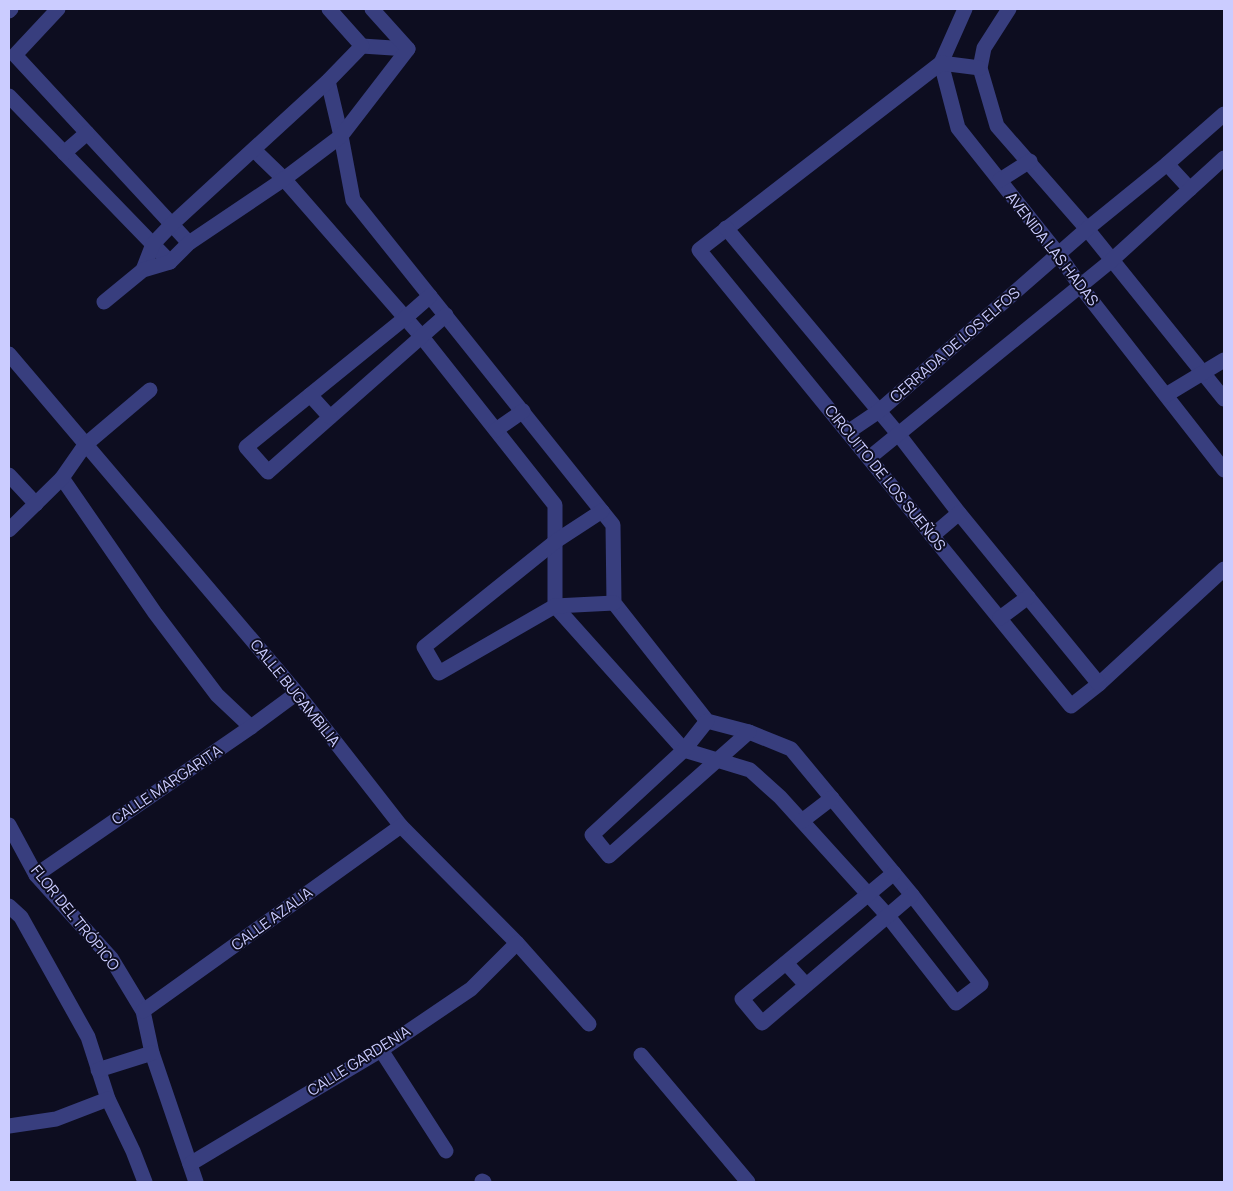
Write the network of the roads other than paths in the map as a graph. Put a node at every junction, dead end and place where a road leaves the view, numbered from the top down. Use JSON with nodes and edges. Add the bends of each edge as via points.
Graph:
{"nodes":[{"id":1,"x":58,"y":9,"type":"edge"},
{"id":2,"x":329,"y":9,"type":"edge"},
{"id":3,"x":372,"y":9,"type":"edge"},
{"id":4,"x":966,"y":9,"type":"edge"},
{"id":5,"x":1010,"y":9,"type":"edge"},
{"id":6,"x":362,"y":46,"type":"junction"},
{"id":7,"x":408,"y":49,"type":"junction"},
{"id":8,"x":12,"y":55,"type":"edge"},
{"id":9,"x":941,"y":63,"type":"junction"},
{"id":10,"x":980,"y":68,"type":"junction"},
{"id":11,"x":328,"y":81,"type":"junction"},
{"id":12,"x":9,"y":96,"type":"edge"},
{"id":13,"x":1224,"y":114,"type":"edge"},
{"id":14,"x":87,"y":133,"type":"junction"},
{"id":15,"x":341,"y":136,"type":"junction"},
{"id":16,"x":254,"y":150,"type":"junction"},
{"id":17,"x":64,"y":153,"type":"junction"},
{"id":18,"x":1224,"y":158,"type":"edge"},
{"id":19,"x":1030,"y":161,"type":"junction"},
{"id":20,"x":1167,"y":164,"type":"junction"},
{"id":21,"x":284,"y":179,"type":"junction"},
{"id":22,"x":1000,"y":180,"type":"junction"},
{"id":23,"x":1190,"y":189,"type":"junction"},
{"id":24,"x":172,"y":224,"type":"junction"},
{"id":25,"x":726,"y":228,"type":"junction"},
{"id":26,"x":1087,"y":229,"type":"junction"},
{"id":27,"x":189,"y":243,"type":"junction"},
{"id":28,"x":152,"y":244,"type":"junction"},
{"id":29,"x":1059,"y":255,"type":"junction"},
{"id":30,"x":1112,"y":260,"type":"junction"},
{"id":31,"x":170,"y":262,"type":"junction"},
{"id":32,"x":143,"y":270,"type":"junction"},
{"id":33,"x":1081,"y":287,"type":"junction"},
{"id":34,"x":430,"y":296,"type":"junction"},
{"id":35,"x":104,"y":302,"type":"dead end"},
{"id":36,"x":446,"y":315,"type":"junction"},
{"id":37,"x":405,"y":318,"type":"junction"},
{"id":38,"x":422,"y":337,"type":"junction"},
{"id":39,"x":9,"y":354,"type":"edge"},
{"id":40,"x":1224,"y":360,"type":"edge"},
{"id":41,"x":1204,"y":374,"type":"junction"},
{"id":42,"x":150,"y":390,"type":"dead end"},
{"id":43,"x":310,"y":395,"type":"junction"},
{"id":44,"x":1166,"y":395,"type":"junction"},
{"id":45,"x":1224,"y":399,"type":"edge"},
{"id":46,"x":879,"y":411,"type":"junction"},
{"id":47,"x":523,"y":412,"type":"junction"},
{"id":48,"x":330,"y":417,"type":"junction"},
{"id":49,"x":496,"y":430,"type":"junction"},
{"id":50,"x":848,"y":432,"type":"junction"},
{"id":51,"x":899,"y":435,"type":"junction"},
{"id":52,"x":86,"y":446,"type":"junction"},
{"id":53,"x":869,"y":458,"type":"junction"},
{"id":54,"x":1224,"y":470,"type":"edge"},
{"id":55,"x":9,"y":475,"type":"edge"},
{"id":56,"x":62,"y":478,"type":"junction"},
{"id":57,"x":36,"y":504,"type":"junction"},
{"id":58,"x":602,"y":511,"type":"junction"},
{"id":59,"x":959,"y":513,"type":"junction"},
{"id":60,"x":9,"y":530,"type":"edge"},
{"id":61,"x":932,"y":536,"type":"junction"},
{"id":62,"x":556,"y":541,"type":"junction"},
{"id":63,"x":1224,"y":569,"type":"edge"},
{"id":64,"x":1028,"y":597,"type":"junction"},
{"id":65,"x":614,"y":603,"type":"junction"},
{"id":66,"x":555,"y":606,"type":"junction"},
{"id":67,"x":1000,"y":618,"type":"junction"},
{"id":68,"x":1099,"y":684,"type":"junction"},
{"id":69,"x":297,"y":693,"type":"junction"},
{"id":70,"x":707,"y":721,"type":"junction"},
{"id":71,"x":251,"y":727,"type":"junction"},
{"id":72,"x":749,"y":732,"type":"junction"},
{"id":73,"x":684,"y":750,"type":"junction"},
{"id":74,"x":718,"y":760,"type":"junction"},
{"id":75,"x":832,"y":798,"type":"junction"},
{"id":76,"x":802,"y":821,"type":"junction"},
{"id":77,"x":401,"y":826,"type":"junction"},
{"id":78,"x":10,"y":831,"type":"edge"},
{"id":79,"x":894,"y":873,"type":"junction"},
{"id":80,"x":36,"y":875,"type":"junction"},
{"id":81,"x":868,"y":895,"type":"junction"},
{"id":82,"x":912,"y":895,"type":"junction"},
{"id":83,"x":9,"y":906,"type":"edge"},
{"id":84,"x":887,"y":915,"type":"junction"},
{"id":85,"x":517,"y":942,"type":"junction"},
{"id":86,"x":786,"y":962,"type":"junction"},
{"id":87,"x":806,"y":985,"type":"junction"},
{"id":88,"x":142,"y":1011,"type":"junction"},
{"id":89,"x":589,"y":1024,"type":"dead end"},
{"id":90,"x":381,"y":1050,"type":"junction"},
{"id":91,"x":152,"y":1053,"type":"junction"},
{"id":92,"x":641,"y":1055,"type":"dead end"},
{"id":93,"x":98,"y":1070,"type":"junction"},
{"id":94,"x":108,"y":1099,"type":"junction"},
{"id":95,"x":9,"y":1126,"type":"edge"},
{"id":96,"x":446,"y":1151,"type":"dead end"},
{"id":97,"x":190,"y":1164,"type":"junction"},
{"id":98,"x":145,"y":1182,"type":"edge"},
{"id":99,"x":196,"y":1182,"type":"edge"},
{"id":100,"x":748,"y":1182,"type":"edge"}],
"edges":[{"from":1,"to":8,"type":"street"},
{"from":2,"to":6,"type":"street"},
{"from":3,"to":7,"type":"street"},
{"from":4,"to":9,"type":"street"},
{"from":5,"to":10,"type":"street","via":[[984,48]]},
{"from":6,"to":7,"type":"street"},
{"from":6,"to":11,"type":"street"},
{"from":7,"to":15,"type":"street"},
{"from":8,"to":14,"type":"street"},
{"from":9,"to":10,"type":"street"},
{"from":9,"to":22,"type":"street","name":"AVENIDA LAS HADAS","via":[[958,128]]},
{"from":9,"to":25,"type":"street","name":"CIRCUITO DE LOS SUEÑOS"},
{"from":10,"to":19,"type":"street","via":[[997,126]]},
{"from":11,"to":15,"type":"street"},
{"from":11,"to":16,"type":"street"},
{"from":12,"to":17,"type":"street"},
{"from":13,"to":20,"type":"street","name":"CERRADA DE LOS ELFOS"},
{"from":14,"to":17,"type":"street"},
{"from":14,"to":24,"type":"street"},
{"from":15,"to":21,"type":"street"},
{"from":15,"to":34,"type":"street","via":[[353,200]]},
{"from":16,"to":21,"type":"street"},
{"from":16,"to":24,"type":"street"},
{"from":17,"to":28,"type":"street"},
{"from":18,"to":23,"type":"street"},
{"from":19,"to":22,"type":"street"},
{"from":19,"to":26,"type":"street"},
{"from":20,"to":23,"type":"street"},
{"from":20,"to":26,"type":"street","name":"CERRADA DE LOS ELFOS"},
{"from":21,"to":27,"type":"street"},
{"from":21,"to":37,"type":"street"},
{"from":22,"to":29,"type":"street","name":"AVENIDA LAS HADAS"},
{"from":23,"to":30,"type":"street"},
{"from":24,"to":27,"type":"street"},
{"from":24,"to":28,"type":"street"},
{"from":25,"to":46,"type":"street"},
{"from":25,"to":50,"type":"street","name":"CIRCUITO DE LOS SUEÑOS","via":[[698,250]]},
{"from":26,"to":29,"type":"street","name":"CERRADA DE LOS ELFOS"},
{"from":26,"to":30,"type":"street"},
{"from":27,"to":31,"type":"street"},
{"from":28,"to":31,"type":"street"},
{"from":28,"to":32,"type":"street"},
{"from":29,"to":33,"type":"street","name":"AVENIDA LAS HADAS"},
{"from":29,"to":46,"type":"street","name":"CERRADA DE LOS ELFOS"},
{"from":30,"to":33,"type":"street"},
{"from":30,"to":41,"type":"street"},
{"from":31,"to":32,"type":"street"},
{"from":32,"to":35,"type":"street"},
{"from":33,"to":44,"type":"street","name":"AVENIDA LAS HADAS"},
{"from":33,"to":51,"type":"street"},
{"from":34,"to":36,"type":"street"},
{"from":34,"to":37,"type":"street"},
{"from":36,"to":38,"type":"street"},
{"from":36,"to":47,"type":"street"},
{"from":37,"to":38,"type":"street"},
{"from":37,"to":43,"type":"street"},
{"from":38,"to":48,"type":"street"},
{"from":38,"to":49,"type":"street"},
{"from":39,"to":52,"type":"street","name":"CALLE BUGAMBILIA"},
{"from":40,"to":41,"type":"street"},
{"from":41,"to":44,"type":"street"},
{"from":41,"to":45,"type":"street"},
{"from":42,"to":52,"type":"street"},
{"from":43,"to":48,"type":"street"},
{"from":43,"to":48,"type":"street","via":[[246,447],[268,472]]},
{"from":44,"to":54,"type":"street","name":"AVENIDA LAS HADAS"},
{"from":46,"to":50,"type":"street","name":"CERRADA DE LOS ELFOS"},
{"from":46,"to":51,"type":"street"},
{"from":47,"to":49,"type":"street"},
{"from":47,"to":58,"type":"street"},
{"from":49,"to":62,"type":"street","via":[[555,505]]},
{"from":50,"to":53,"type":"street","name":"CIRCUITO DE LOS SUEÑOS"},
{"from":51,"to":53,"type":"street"},
{"from":51,"to":59,"type":"street"},
{"from":52,"to":56,"type":"street"},
{"from":52,"to":69,"type":"street","name":"CALLE BUGAMBILIA"},
{"from":53,"to":61,"type":"street","name":"CIRCUITO DE LOS SUEÑOS"},
{"from":55,"to":57,"type":"street"},
{"from":56,"to":57,"type":"street"},
{"from":56,"to":71,"type":"street","via":[[217,695]]},
{"from":57,"to":60,"type":"street"},
{"from":58,"to":62,"type":"street"},
{"from":58,"to":65,"type":"street","via":[[613,525]]},
{"from":59,"to":61,"type":"street"},
{"from":59,"to":64,"type":"street"},
{"from":61,"to":67,"type":"street","name":"CIRCUITO DE LOS SUEÑOS"},
{"from":62,"to":66,"type":"street"},
{"from":62,"to":66,"type":"street","via":[[424,647],[440,673]]},
{"from":63,"to":68,"type":"street","name":"CIRCUITO DE LOS SUEÑOS"},
{"from":64,"to":67,"type":"street"},
{"from":64,"to":68,"type":"street"},
{"from":65,"to":66,"type":"street"},
{"from":65,"to":70,"type":"street"},
{"from":66,"to":73,"type":"street"},
{"from":67,"to":68,"type":"street","name":"CIRCUITO DE LOS SUEÑOS","via":[[1071,706]]},
{"from":69,"to":71,"type":"street","name":"CALLE MARGARITA"},
{"from":69,"to":77,"type":"street","name":"CALLE BUGAMBILIA"},
{"from":70,"to":72,"type":"street"},
{"from":70,"to":73,"type":"street"},
{"from":71,"to":80,"type":"street","name":"CALLE MARGARITA"},
{"from":72,"to":74,"type":"street"},
{"from":72,"to":75,"type":"street","via":[[791,749]]},
{"from":73,"to":74,"type":"street"},
{"from":73,"to":74,"type":"street","via":[[592,834],[609,856]]},
{"from":74,"to":76,"type":"street","via":[[750,770]]},
{"from":75,"to":76,"type":"street"},
{"from":75,"to":79,"type":"street"},
{"from":76,"to":81,"type":"street"},
{"from":77,"to":85,"type":"street","name":"CALLE BUGAMBILIA"},
{"from":77,"to":88,"type":"street","name":"CALLE AZALIA"},
{"from":78,"to":80,"type":"street","name":"FLOR DEL TRÓPICO"},
{"from":79,"to":81,"type":"street"},
{"from":79,"to":82,"type":"street"},
{"from":80,"to":88,"type":"street","name":"FLOR DEL TRÓPICO","via":[[111,958]]},
{"from":81,"to":84,"type":"street"},
{"from":81,"to":86,"type":"street"},
{"from":82,"to":84,"type":"street"},
{"from":82,"to":84,"type":"street","via":[[981,984],[956,1003]]},
{"from":83,"to":93,"type":"street","via":[[21,917],[88,1036]]},
{"from":84,"to":87,"type":"street"},
{"from":85,"to":89,"type":"street","name":"CALLE BUGAMBILIA"},
{"from":85,"to":90,"type":"street","name":"CALLE GARDENIA","via":[[471,989]]},
{"from":86,"to":87,"type":"street"},
{"from":86,"to":87,"type":"street","via":[[742,999],[762,1023]]},
{"from":88,"to":91,"type":"street","name":"FLOR DEL TRÓPICO"},
{"from":90,"to":96,"type":"street"},
{"from":90,"to":97,"type":"street","name":"CALLE GARDENIA"},
{"from":91,"to":93,"type":"street"},
{"from":91,"to":97,"type":"street","name":"FLOR DEL TRÓPICO"},
{"from":92,"to":100,"type":"street"},
{"from":93,"to":94,"type":"street"},
{"from":94,"to":95,"type":"street","via":[[56,1119]]},
{"from":94,"to":98,"type":"street"},
{"from":97,"to":99,"type":"street","name":"FLOR DEL TRÓPICO"}]}
